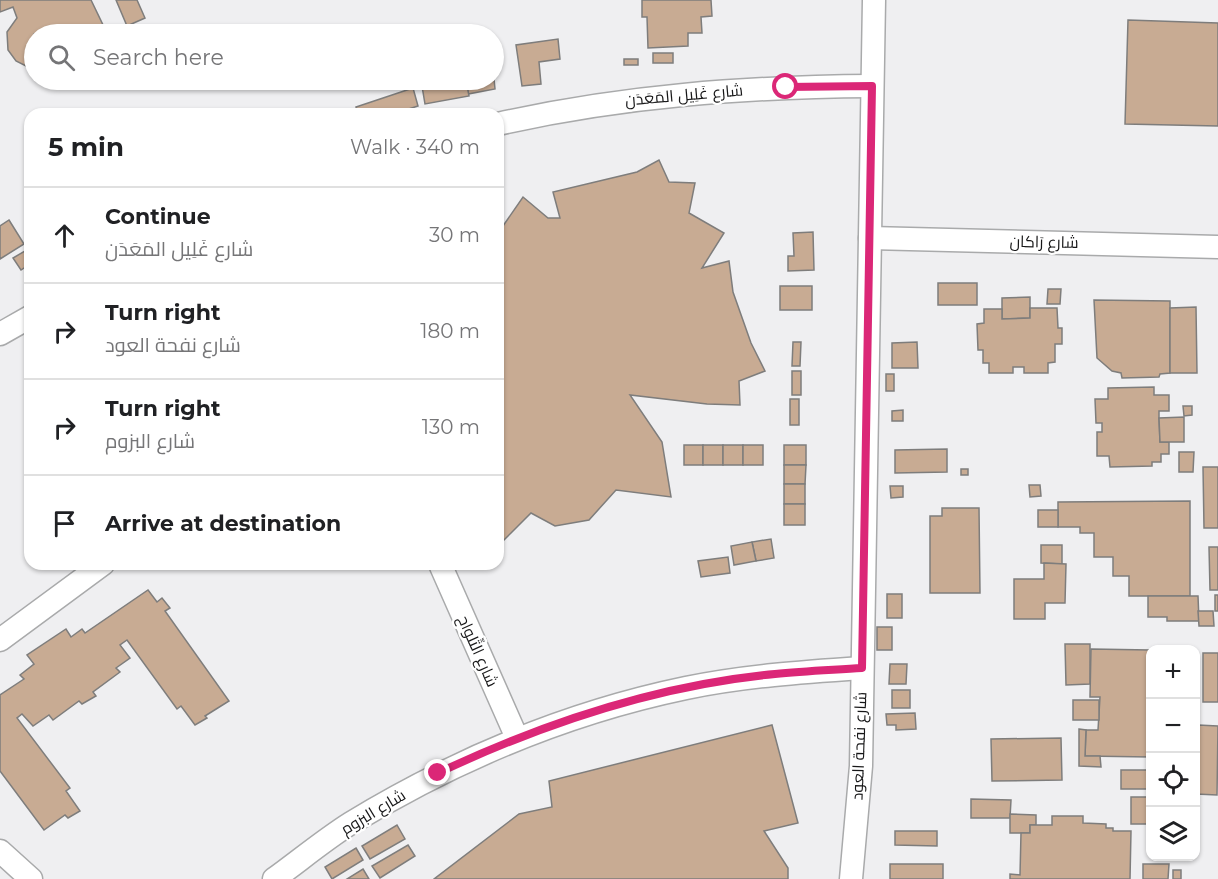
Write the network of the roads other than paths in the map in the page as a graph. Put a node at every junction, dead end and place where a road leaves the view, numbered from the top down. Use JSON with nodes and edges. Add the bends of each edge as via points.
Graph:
{"nodes":[{"id":1,"x":874,"y":0,"type":"edge"},
{"id":2,"x":872,"y":86,"type":"junction"},
{"id":3,"x":504,"y":123,"type":"edge"},
{"id":4,"x":870,"y":238,"type":"junction"},
{"id":5,"x":1218,"y":247,"type":"edge"},
{"id":6,"x":24,"y":320,"type":"edge"},
{"id":7,"x":0,"y":334,"type":"edge"},
{"id":8,"x":95,"y":570,"type":"edge"},
{"id":9,"x":443,"y":570,"type":"edge"},
{"id":10,"x":0,"y":640,"type":"edge"},
{"id":11,"x":862,"y":668,"type":"junction"},
{"id":12,"x":517,"y":738,"type":"junction"},
{"id":13,"x":0,"y":851,"type":"edge"},
{"id":14,"x":31,"y":879,"type":"edge"},
{"id":15,"x":274,"y":879,"type":"edge"},
{"id":16,"x":851,"y":879,"type":"edge"}],
"edges":[{"from":1,"to":2,"type":"street","name":"شارع نفحة العود"},
{"from":2,"to":3,"type":"street","name":"شارع غَلِيل المَعَدَن","via":[[699,92],[613,102]]},
{"from":2,"to":4,"type":"street","name":"شارع نفحة العود"},
{"from":4,"to":5,"type":"street","name":"شارع رَاكان"},
{"from":4,"to":11,"type":"street","name":"شارع نفحة العود"},
{"from":6,"to":7,"type":"street"},
{"from":8,"to":10,"type":"street"},
{"from":9,"to":12,"type":"street","name":"شارع التِّلواح"},
{"from":11,"to":12,"type":"street","name":"شارع البزوم","via":[[774,674],[687,688],[601,709]]},
{"from":11,"to":16,"type":"street","name":"شارع نفحة العود","via":[[861,766]]},
{"from":12,"to":15,"type":"street","name":"شارع البزوم","via":[[438,773],[349,824]]},
{"from":13,"to":14,"type":"street"}]}
